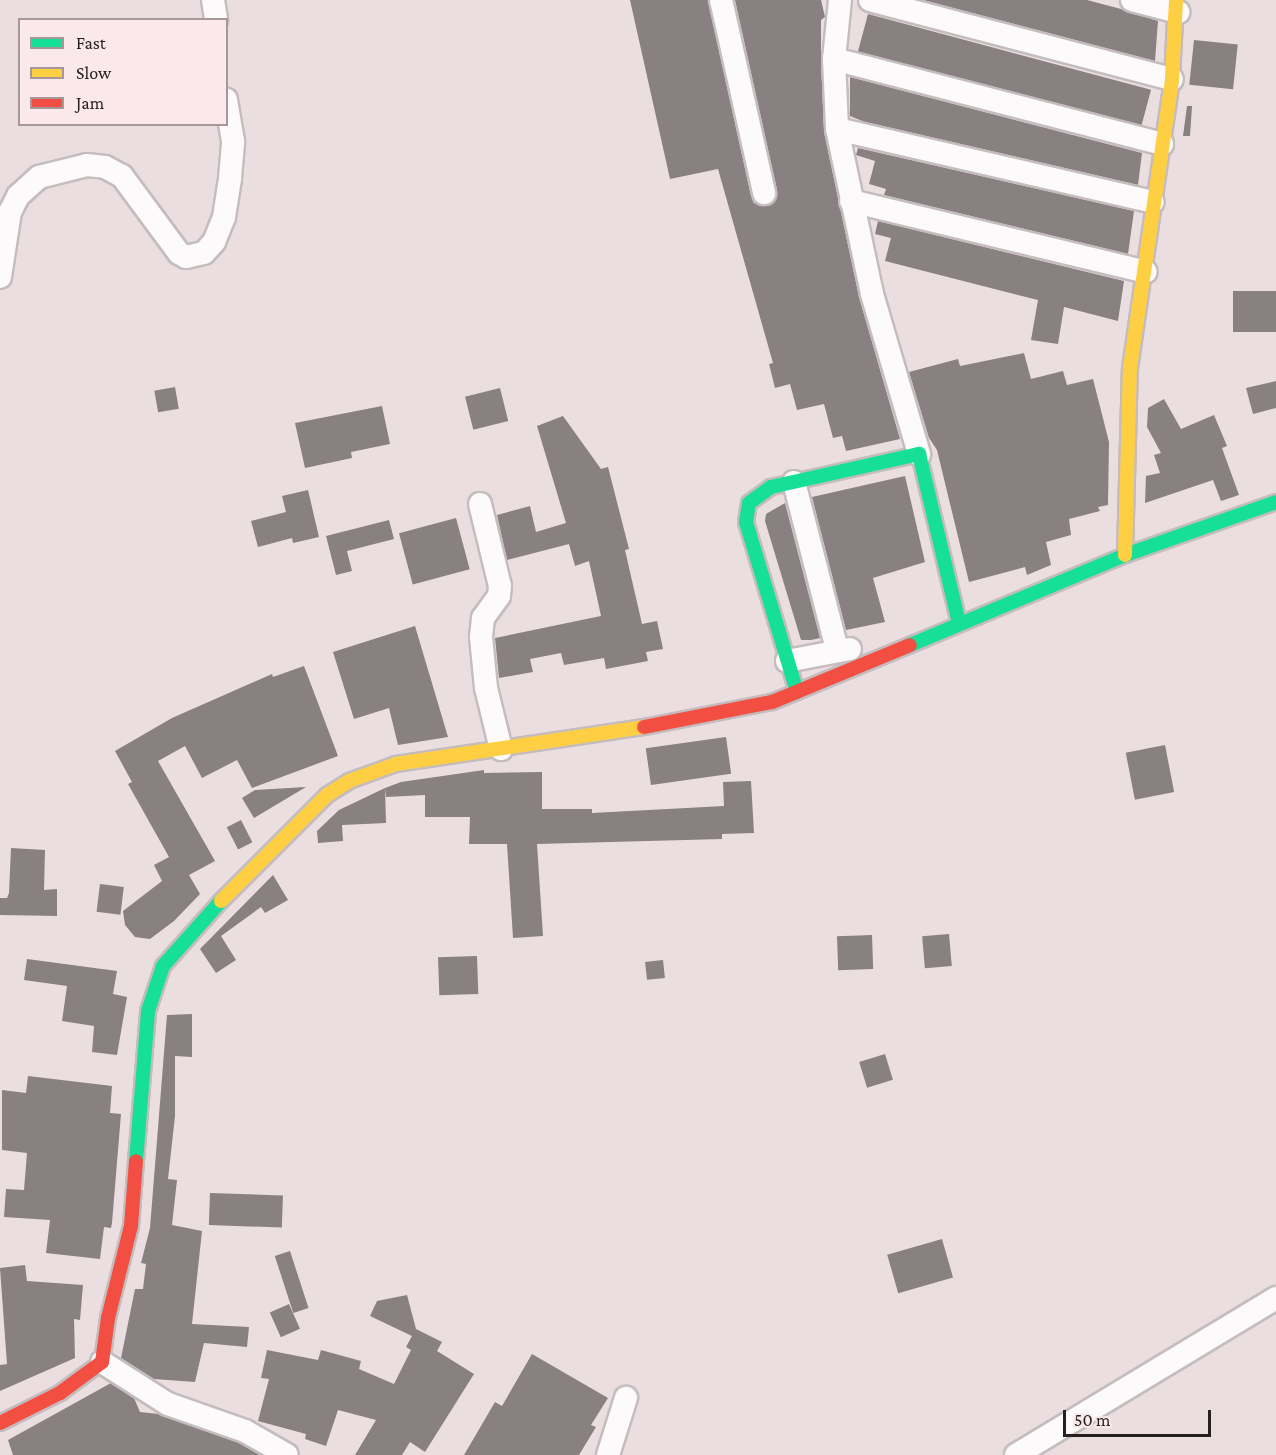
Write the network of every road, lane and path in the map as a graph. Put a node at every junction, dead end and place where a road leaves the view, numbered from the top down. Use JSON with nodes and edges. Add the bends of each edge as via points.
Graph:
{"nodes":[{"id":1,"x":213,"y":0,"type":"edge"},
{"id":2,"x":721,"y":0,"type":"edge"},
{"id":3,"x":840,"y":0,"type":"edge"},
{"id":4,"x":870,"y":0,"type":"edge"},
{"id":5,"x":1132,"y":0,"type":"edge"},
{"id":6,"x":1177,"y":6,"type":"edge"},
{"id":7,"x":216,"y":18,"type":"edge"},
{"id":8,"x":834,"y":59,"type":"junction"},
{"id":9,"x":1172,"y":79,"type":"junction"},
{"id":10,"x":228,"y":112,"type":"edge"},
{"id":11,"x":837,"y":129,"type":"junction"},
{"id":12,"x":1162,"y":144,"type":"junction"},
{"id":13,"x":764,"y":193,"type":"dead end"},
{"id":14,"x":851,"y":201,"type":"junction"},
{"id":15,"x":1153,"y":202,"type":"junction"},
{"id":16,"x":1146,"y":272,"type":"junction"},
{"id":17,"x":0,"y":277,"type":"edge"},
{"id":18,"x":919,"y":454,"type":"junction"},
{"id":19,"x":794,"y":482,"type":"junction"},
{"id":20,"x":1276,"y":502,"type":"edge"},
{"id":21,"x":480,"y":504,"type":"dead end"},
{"id":22,"x":1125,"y":555,"type":"junction"},
{"id":23,"x":959,"y":623,"type":"junction"},
{"id":24,"x":837,"y":649,"type":"junction"},
{"id":25,"x":874,"y":659,"type":"junction"},
{"id":26,"x":787,"y":661,"type":"junction"},
{"id":27,"x":797,"y":692,"type":"junction"},
{"id":28,"x":501,"y":748,"type":"junction"},
{"id":29,"x":1276,"y":1298,"type":"edge"},
{"id":30,"x":102,"y":1362,"type":"junction"},
{"id":31,"x":626,"y":1398,"type":"dead end"},
{"id":32,"x":0,"y":1423,"type":"edge"},
{"id":33,"x":287,"y":1455,"type":"edge"},
{"id":34,"x":608,"y":1455,"type":"edge"},
{"id":35,"x":1016,"y":1455,"type":"edge"}],
"edges":[{"from":1,"to":7,"type":"street"},
{"from":2,"to":13,"type":"street"},
{"from":3,"to":8,"type":"street"},
{"from":4,"to":9,"type":"street"},
{"from":5,"to":6,"type":"street"},
{"from":6,"to":9,"type":"street"},
{"from":8,"to":11,"type":"street"},
{"from":8,"to":12,"type":"street"},
{"from":9,"to":12,"type":"street"},
{"from":10,"to":17,"type":"street","via":[[233,141],[224,217],[214,242],[204,253],[186,257],[178,253],[122,176],[105,167],[87,165],[39,177],[18,196],[10,212]]},
{"from":11,"to":14,"type":"street"},
{"from":11,"to":15,"type":"street"},
{"from":12,"to":15,"type":"street"},
{"from":14,"to":16,"type":"street"},
{"from":14,"to":18,"type":"street","via":[[872,294]]},
{"from":15,"to":16,"type":"street"},
{"from":16,"to":22,"type":"street","via":[[1131,368]]},
{"from":18,"to":19,"type":"street"},
{"from":18,"to":23,"type":"street"},
{"from":19,"to":24,"type":"street"},
{"from":19,"to":26,"type":"street","via":[[759,495],[746,511]]},
{"from":20,"to":22,"type":"street"},
{"from":21,"to":28,"type":"street","via":[[500,586],[499,596],[483,618],[481,637],[486,688]]},
{"from":22,"to":23,"type":"street"},
{"from":23,"to":25,"type":"street"},
{"from":24,"to":25,"type":"street","via":[[854,650]]},
{"from":24,"to":26,"type":"street"},
{"from":25,"to":27,"type":"street"},
{"from":26,"to":27,"type":"street"},
{"from":27,"to":28,"type":"street","via":[[713,716]]},
{"from":28,"to":30,"type":"street","via":[[396,764],[349,781],[299,820],[189,932],[163,966],[148,1011],[131,1226],[108,1318]]},
{"from":29,"to":35,"type":"street"},
{"from":30,"to":32,"type":"street","via":[[60,1393]]},
{"from":30,"to":33,"type":"street","via":[[168,1404],[245,1431]]},
{"from":31,"to":34,"type":"street"}]}
